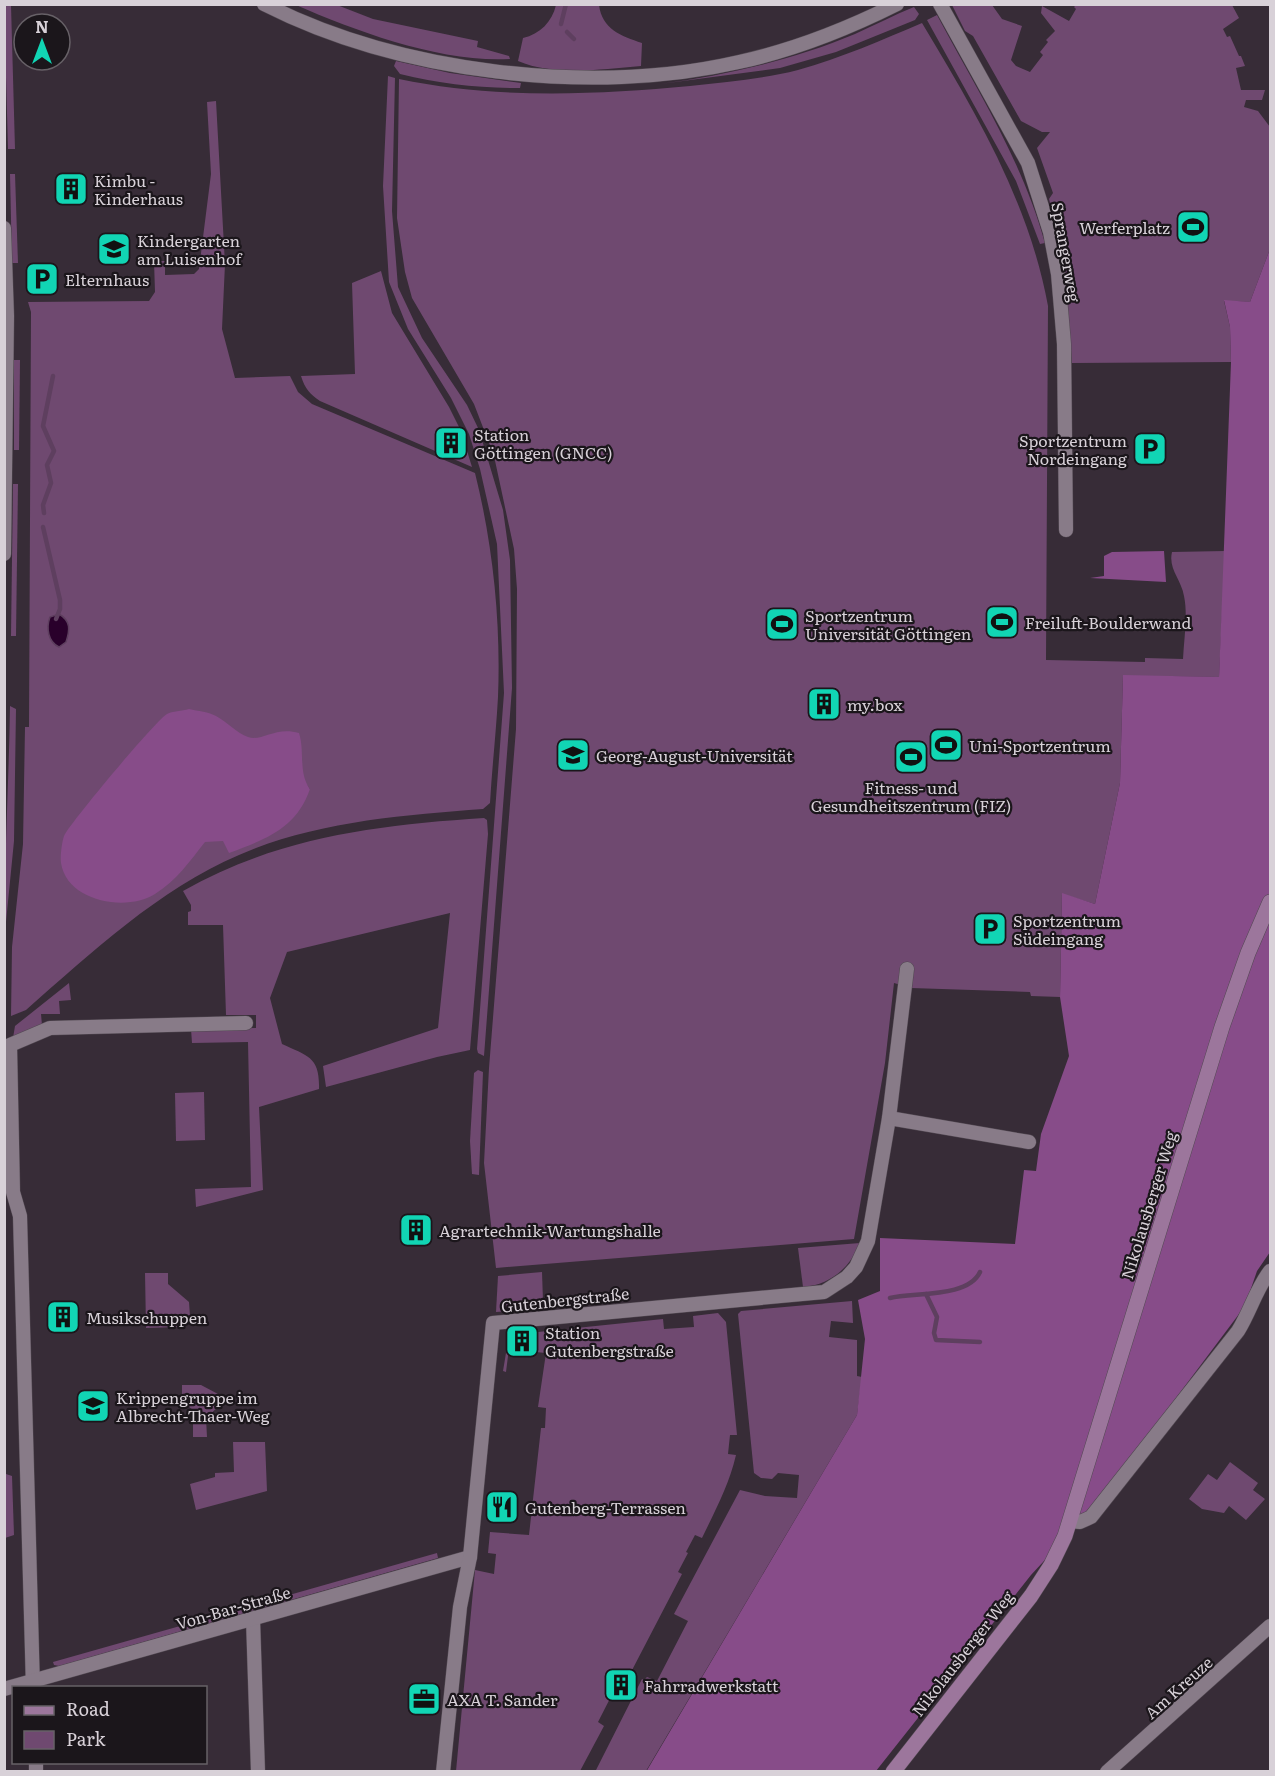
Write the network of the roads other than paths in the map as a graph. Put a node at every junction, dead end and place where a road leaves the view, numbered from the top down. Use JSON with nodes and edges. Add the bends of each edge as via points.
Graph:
{"nodes":[{"id":1,"x":264,"y":4,"type":"edge"},
{"id":2,"x":897,"y":4,"type":"edge"},
{"id":3,"x":940,"y":4,"type":"edge"},
{"id":4,"x":4,"y":228,"type":"edge"},
{"id":5,"x":1066,"y":530,"type":"dead end"},
{"id":6,"x":4,"y":554,"type":"edge"},
{"id":7,"x":1270,"y":902,"type":"edge"},
{"id":8,"x":907,"y":969,"type":"dead end"},
{"id":9,"x":246,"y":1023,"type":"dead end"},
{"id":10,"x":889,"y":1118,"type":"junction"},
{"id":11,"x":1029,"y":1142,"type":"dead end"},
{"id":12,"x":1270,"y":1271,"type":"edge"},
{"id":13,"x":1070,"y":1521,"type":"junction"},
{"id":14,"x":470,"y":1557,"type":"junction"},
{"id":15,"x":254,"y":1619,"type":"junction"},
{"id":16,"x":1270,"y":1626,"type":"edge"},
{"id":17,"x":33,"y":1684,"type":"edge"},
{"id":18,"x":258,"y":1772,"type":"edge"},
{"id":19,"x":443,"y":1772,"type":"edge"},
{"id":20,"x":892,"y":1772,"type":"edge"},
{"id":21,"x":1107,"y":1772,"type":"edge"}],
"edges":[{"from":1,"to":2,"type":"street","via":[[336,35],[394,53],[513,73],[571,76],[635,76],[737,63],[824,37]]},
{"from":3,"to":5,"type":"street","name":"Sprangerweg","via":[[1028,163],[1050,232],[1062,313]]},
{"from":4,"to":6,"type":"street"},
{"from":7,"to":13,"type":"street","name":"Nikolausberger Weg","via":[[1222,1027]]},
{"from":8,"to":10,"type":"street","name":"Gutenbergstraße"},
{"from":9,"to":17,"type":"street","via":[[50,1028],[10,1045],[13,1192],[20,1216]]},
{"from":10,"to":11,"type":"street"},
{"from":10,"to":14,"type":"street","name":"Gutenbergstraße","via":[[864,1255],[847,1277],[824,1292],[493,1323]]},
{"from":12,"to":13,"type":"street","via":[[1238,1331],[1091,1517]]},
{"from":13,"to":20,"type":"street","name":"Nikolausberger Weg","via":[[1031,1596]]},
{"from":14,"to":15,"type":"street","name":"Von-Bar-Straße"},
{"from":14,"to":19,"type":"street","name":"Gutenbergstraße","via":[[459,1607]]},
{"from":15,"to":17,"type":"street","name":"Von-Bar-Straße"},
{"from":15,"to":18,"type":"street"},
{"from":16,"to":21,"type":"street","name":"Am Kreuze"}]}
